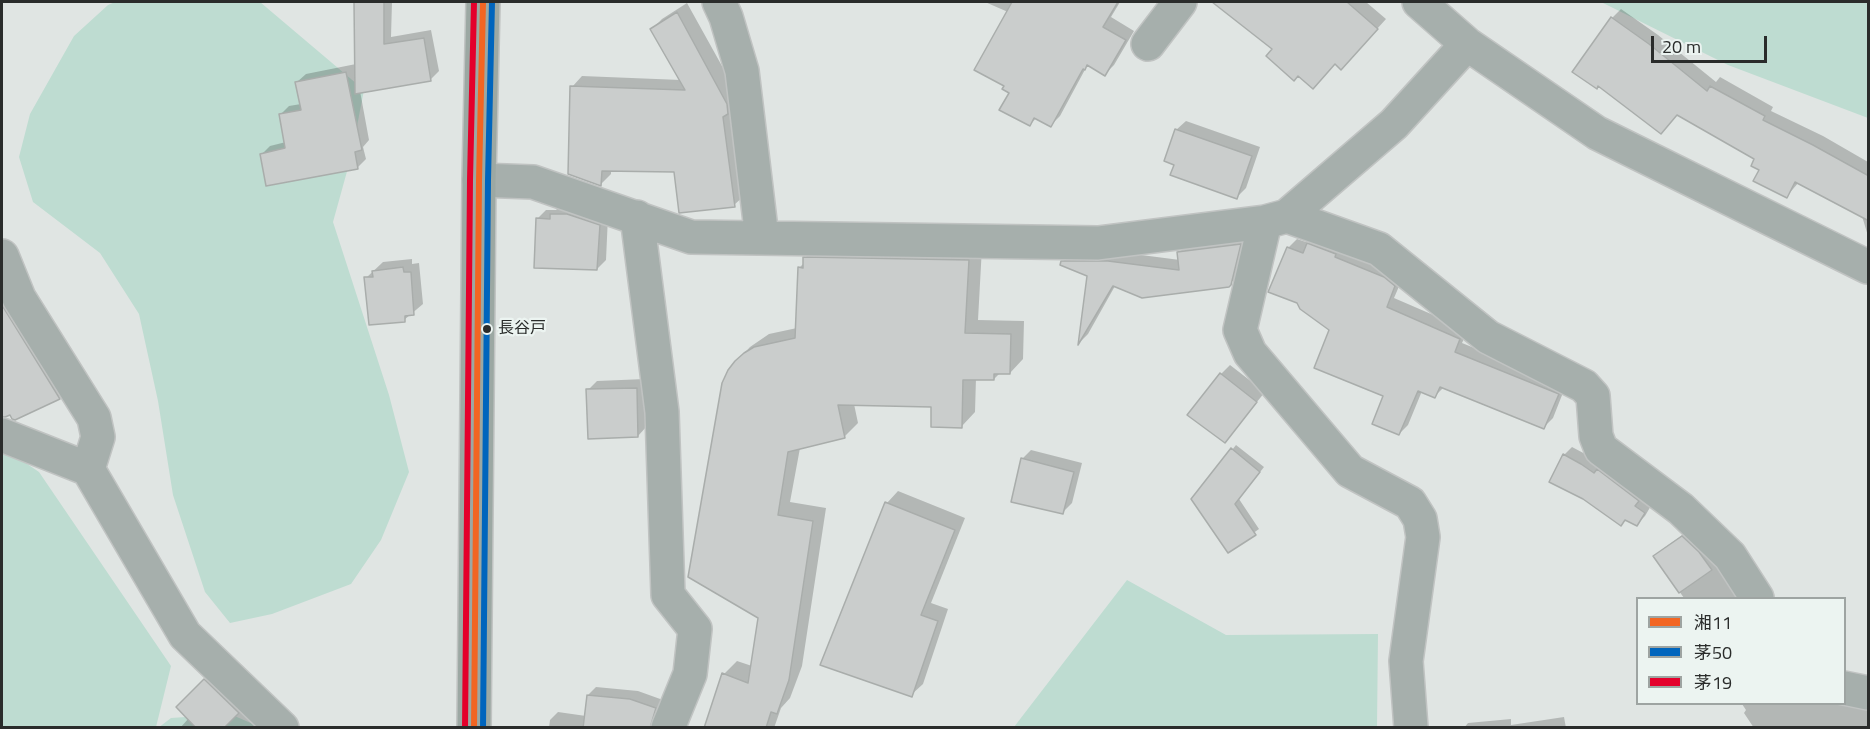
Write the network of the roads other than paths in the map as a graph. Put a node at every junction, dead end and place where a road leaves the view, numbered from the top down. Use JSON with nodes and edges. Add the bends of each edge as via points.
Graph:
{"nodes":[{"id":1,"x":483,"y":2,"type":"edge"},
{"id":2,"x":719,"y":2,"type":"edge"},
{"id":3,"x":1180,"y":2,"type":"edge"},
{"id":4,"x":1419,"y":2,"type":"edge"},
{"id":5,"x":1148,"y":44,"type":"dead end"},
{"id":6,"x":1467,"y":44,"type":"junction"},
{"id":7,"x":479,"y":180,"type":"junction"},
{"id":8,"x":637,"y":217,"type":"junction"},
{"id":9,"x":1276,"y":219,"type":"junction"},
{"id":10,"x":762,"y":238,"type":"junction"},
{"id":11,"x":2,"y":256,"type":"edge"},
{"id":12,"x":1869,"y":267,"type":"edge"},
{"id":13,"x":2,"y":435,"type":"edge"},
{"id":14,"x":88,"y":469,"type":"junction"},
{"id":15,"x":1756,"y":597,"type":"edge"},
{"id":16,"x":1846,"y":688,"type":"edge"},
{"id":17,"x":1869,"y":693,"type":"edge"},
{"id":18,"x":282,"y":728,"type":"edge"},
{"id":19,"x":474,"y":728,"type":"edge"},
{"id":20,"x":668,"y":728,"type":"edge"},
{"id":21,"x":1411,"y":728,"type":"edge"}],
"edges":[{"from":1,"to":7,"type":"main road"},
{"from":2,"to":10,"type":"street","via":[[742,71]]},
{"from":3,"to":5,"type":"street"},
{"from":4,"to":6,"type":"street"},
{"from":6,"to":9,"type":"street","via":[[1394,124]]},
{"from":6,"to":12,"type":"street","via":[[1597,133]]},
{"from":7,"to":8,"type":"street","via":[[533,182]]},
{"from":7,"to":19,"type":"main road"},
{"from":8,"to":10,"type":"street","via":[[691,237]]},
{"from":8,"to":20,"type":"street","via":[[662,412],[668,595],[694,628],[690,674]]},
{"from":9,"to":10,"type":"street","via":[[1098,243]]},
{"from":9,"to":15,"type":"street","via":[[1379,249],[1488,337],[1584,386],[1593,396],[1596,436],[1601,449],[1682,510],[1730,556]]},
{"from":9,"to":21,"type":"street","via":[[1240,330],[1250,353],[1350,471],[1410,503],[1420,519],[1423,537],[1406,661]]},
{"from":11,"to":14,"type":"street","via":[[19,298],[94,418],[98,438]]},
{"from":13,"to":14,"type":"street"},
{"from":14,"to":18,"type":"street","via":[[185,635]]},
{"from":16,"to":17,"type":"street"}]}
